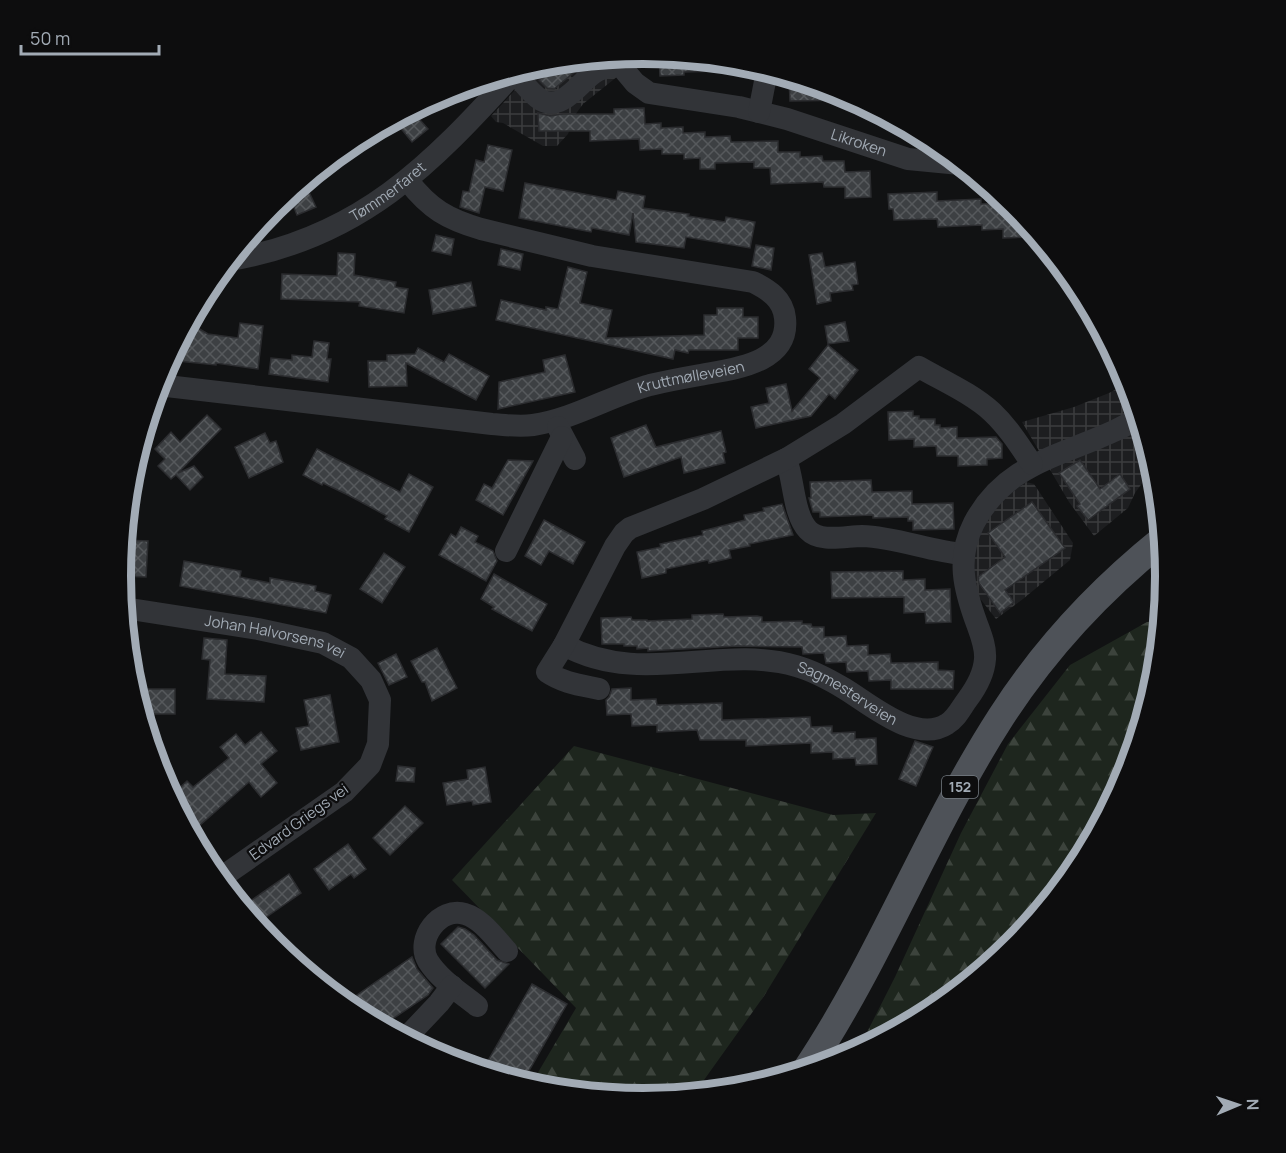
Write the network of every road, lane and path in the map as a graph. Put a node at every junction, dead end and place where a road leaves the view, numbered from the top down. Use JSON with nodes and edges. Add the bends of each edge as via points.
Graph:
{"nodes":[{"id":1,"x":620,"y":65,"type":"edge"},
{"id":2,"x":617,"y":66,"type":"edge"},
{"id":3,"x":521,"y":79,"type":"edge"},
{"id":4,"x":765,"y":79,"type":"edge"},
{"id":5,"x":503,"y":84,"type":"edge"},
{"id":6,"x":759,"y":112,"type":"junction"},
{"id":7,"x":944,"y":162,"type":"edge"},
{"id":8,"x":408,"y":181,"type":"junction"},
{"id":9,"x":243,"y":257,"type":"edge"},
{"id":10,"x":168,"y":386,"type":"edge"},
{"id":11,"x":1131,"y":422,"type":"edge"},
{"id":12,"x":559,"y":429,"type":"junction"},
{"id":13,"x":575,"y":459,"type":"dead end"},
{"id":14,"x":786,"y":459,"type":"junction"},
{"id":15,"x":1032,"y":464,"type":"junction"},
{"id":16,"x":1154,"y":547,"type":"edge"},
{"id":17,"x":506,"y":551,"type":"dead end"},
{"id":18,"x":963,"y":554,"type":"junction"},
{"id":19,"x":132,"y":609,"type":"edge"},
{"id":20,"x":564,"y":645,"type":"junction"},
{"id":21,"x":598,"y":689,"type":"dead end"},
{"id":22,"x":380,"y":724,"type":"joint"},
{"id":23,"x":226,"y":874,"type":"edge"},
{"id":24,"x":507,"y":951,"type":"dead end"},
{"id":25,"x":452,"y":986,"type":"junction"},
{"id":26,"x":477,"y":1006,"type":"dead end"},
{"id":27,"x":411,"y":1033,"type":"edge"},
{"id":28,"x":814,"y":1059,"type":"edge"}],
"edges":[{"from":1,"to":6,"type":"street","name":"Likroken","via":[[649,93]]},
{"from":2,"to":3,"type":"street","name":"Likroken","via":[[594,73],[567,97],[555,102],[539,99]]},
{"from":4,"to":6,"type":"street"},
{"from":5,"to":8,"type":"street","name":"Tømmerfaret"},
{"from":6,"to":7,"type":"street","name":"Likroken","via":[[908,159]]},
{"from":8,"to":9,"type":"street","name":"Tømmerfaret","via":[[320,233]]},
{"from":8,"to":12,"type":"street","name":"Kruttmølleveien","via":[[431,207],[463,224],[601,258],[744,279],[764,287],[779,301],[785,316],[784,334],[778,346],[759,361],[648,386]]},
{"from":10,"to":12,"type":"street","name":"Kruttmølleveien"},
{"from":11,"to":15,"type":"street","name":"Sagmesterveien"},
{"from":12,"to":13,"type":"street"},
{"from":12,"to":17,"type":"street"},
{"from":14,"to":15,"type":"street","via":[[843,424],[919,367],[993,413]]},
{"from":14,"to":18,"type":"street","via":[[801,518],[813,534],[880,538]]},
{"from":14,"to":20,"type":"street","via":[[624,533]]},
{"from":15,"to":18,"type":"street","name":"Sagmesterveien","via":[[984,507]]},
{"from":16,"to":28,"type":"main road","number":"152","via":[[1081,615],[1001,716]]},
{"from":18,"to":20,"type":"street","name":"Sagmesterveien","via":[[964,586],[985,659],[975,689],[959,712],[947,724],[933,730],[900,723],[828,679],[787,663],[617,663],[590,658]]},
{"from":19,"to":22,"type":"street","name":"Johan Halvorsens vei","via":[[323,643],[351,658],[371,680],[380,700]]},
{"from":20,"to":21,"type":"street","via":[[547,672],[558,679]]},
{"from":22,"to":23,"type":"street","name":"Edvard Griegs vei","via":[[370,765],[344,792]]},
{"from":24,"to":25,"type":"street","via":[[468,915],[453,914],[440,920],[425,938],[425,953]]},
{"from":25,"to":26,"type":"street"},
{"from":25,"to":27,"type":"street"}]}
